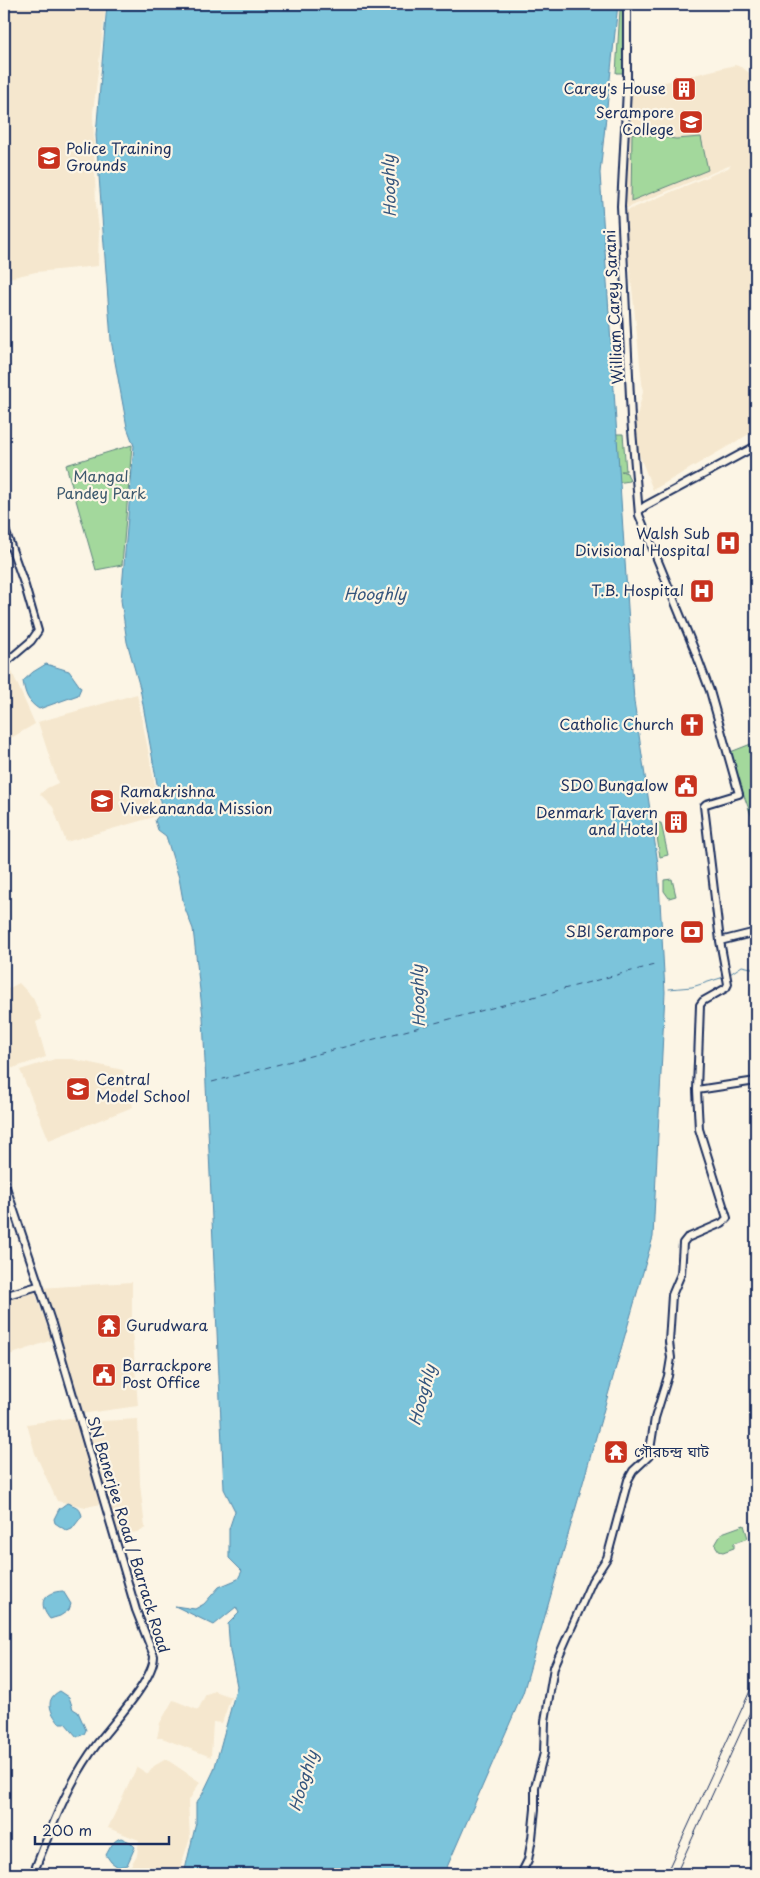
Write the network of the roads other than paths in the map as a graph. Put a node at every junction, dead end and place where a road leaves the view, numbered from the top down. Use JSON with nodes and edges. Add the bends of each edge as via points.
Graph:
{"nodes":[{"id":1,"x":627,"y":4,"type":"edge"},
{"id":2,"x":756,"y":446,"type":"edge"},
{"id":3,"x":639,"y":511,"type":"junction"},
{"id":4,"x":4,"y":527,"type":"edge"},
{"id":5,"x":4,"y":664,"type":"edge"},
{"id":6,"x":756,"y":932,"type":"edge"},
{"id":7,"x":720,"y":941,"type":"junction"},
{"id":8,"x":756,"y":1081,"type":"edge"},
{"id":9,"x":697,"y":1090,"type":"junction"},
{"id":10,"x":4,"y":1180,"type":"edge"},
{"id":11,"x":38,"y":1286,"type":"junction"},
{"id":12,"x":4,"y":1296,"type":"edge"},
{"id":13,"x":33,"y":1874,"type":"edge"},
{"id":14,"x":521,"y":1874,"type":"edge"}],
"edges":[{"from":1,"to":3,"type":"street","name":"William Carey Sarani","via":[[621,206],[631,418]]},
{"from":2,"to":3,"type":"street"},
{"from":3,"to":7,"type":"street","name":"William Carey Sarani","via":[[710,691],[738,795],[704,806]]},
{"from":4,"to":5,"type":"street","via":[[38,631]]},
{"from":6,"to":7,"type":"street"},
{"from":7,"to":9,"type":"street","via":[[728,984],[700,1005]]},
{"from":8,"to":9,"type":"street"},
{"from":9,"to":14,"type":"street","via":[[700,1132],[726,1220],[689,1237],[682,1245],[681,1274],[672,1295],[670,1363],[655,1418],[649,1456],[628,1480],[607,1558],[592,1581],[554,1668],[545,1721],[544,1754],[535,1787],[532,1838],[528,1860]]},
{"from":10,"to":11,"type":"street","name":"SN Banerjee Road / Barrack Road"},
{"from":11,"to":12,"type":"street"},
{"from":11,"to":13,"type":"street","name":"SN Banerjee Road / Barrack Road","via":[[154,1664],[75,1778]]}]}
